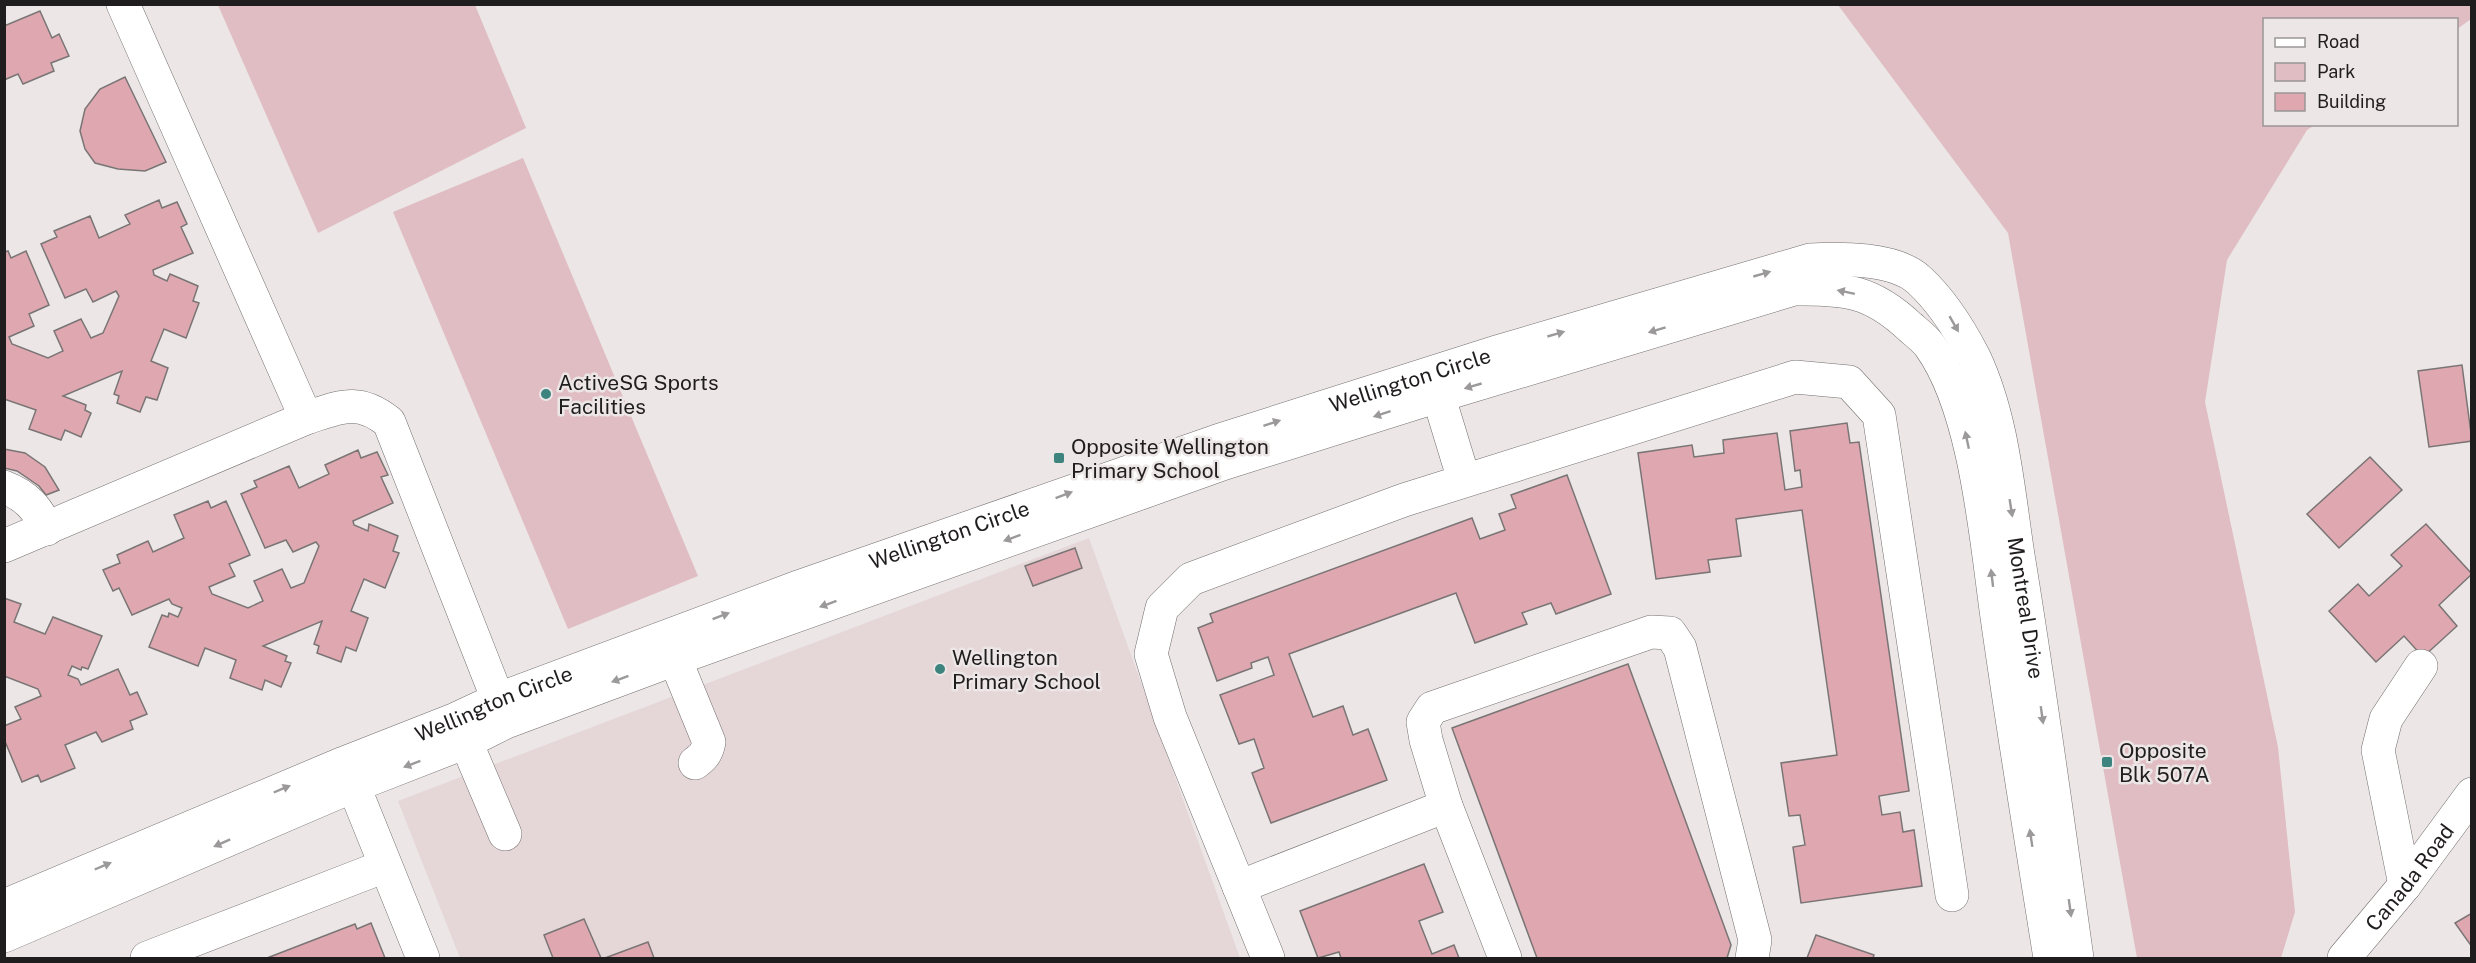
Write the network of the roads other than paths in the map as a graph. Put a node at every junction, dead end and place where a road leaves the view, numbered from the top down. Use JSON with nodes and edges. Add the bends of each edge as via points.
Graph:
{"nodes":[{"id":1,"x":123,"y":4,"type":"edge"},
{"id":2,"x":1918,"y":278,"type":"joint"},
{"id":3,"x":1898,"y":316,"type":"joint"},
{"id":4,"x":1504,"y":363,"type":"junction"},
{"id":5,"x":1434,"y":385,"type":"junction"},
{"id":6,"x":306,"y":418,"type":"junction"},
{"id":7,"x":1464,"y":480,"type":"junction"},
{"id":8,"x":4,"y":487,"type":"edge"},
{"id":9,"x":47,"y":529,"type":"junction"},
{"id":10,"x":4,"y":546,"type":"edge"},
{"id":11,"x":675,"y":659,"type":"junction"},
{"id":12,"x":2421,"y":666,"type":"dead end"},
{"id":13,"x":502,"y":710,"type":"junction"},
{"id":14,"x":466,"y":742,"type":"junction"},
{"id":15,"x":694,"y":763,"type":"dead end"},
{"id":16,"x":349,"y":775,"type":"junction"},
{"id":17,"x":2472,"y":794,"type":"edge"},
{"id":18,"x":1446,"y":806,"type":"junction"},
{"id":19,"x":505,"y":834,"type":"dead end"},
{"id":20,"x":385,"y":866,"type":"junction"},
{"id":21,"x":2405,"y":885,"type":"junction"},
{"id":22,"x":1239,"y":888,"type":"junction"},
{"id":23,"x":1952,"y":895,"type":"dead end"},
{"id":24,"x":4,"y":906,"type":"edge"},
{"id":25,"x":4,"y":936,"type":"edge"},
{"id":26,"x":147,"y":958,"type":"edge"},
{"id":27,"x":423,"y":958,"type":"edge"},
{"id":28,"x":1268,"y":958,"type":"edge"},
{"id":29,"x":1505,"y":958,"type":"edge"},
{"id":30,"x":1752,"y":958,"type":"edge"},
{"id":31,"x":2050,"y":958,"type":"edge"},
{"id":32,"x":2077,"y":958,"type":"edge"},
{"id":33,"x":2344,"y":958,"type":"edge"}],
"edges":[{"from":1,"to":6,"type":"street"},
{"from":4,"to":2,"type":"street","name":"Wellington Circle","one_way":true,"via":[[1810,260],[1863,260]]},
{"from":2,"to":32,"type":"street","name":"Montreal Drive","one_way":true,"via":[[1948,314],[1974,358],[1997,423]]},
{"from":3,"to":4,"type":"street","name":"Wellington Circle","one_way":true,"via":[[1883,304],[1861,295],[1828,288],[1794,290]]},
{"from":31,"to":3,"type":"street","name":"Montreal Drive","one_way":true,"via":[[1987,538],[1965,430],[1949,381],[1930,345]]},
{"from":4,"to":5,"type":"street","name":"Wellington Circle"},
{"from":5,"to":7,"type":"street"},
{"from":5,"to":11,"type":"street","name":"Wellington Circle","one_way":true,"via":[[1226,464]]},
{"from":13,"to":5,"type":"street","name":"Wellington Circle","one_way":true,"via":[[782,593],[1104,480],[1217,441]]},
{"from":6,"to":9,"type":"street"},
{"from":6,"to":13,"type":"street","via":[[356,404],[375,410],[389,422]]},
{"from":7,"to":22,"type":"street","via":[[1191,579],[1162,608],[1151,654],[1170,717]]},
{"from":7,"to":23,"type":"street","via":[[1795,377],[1849,382],[1879,415]]},
{"from":8,"to":9,"type":"street","via":[[24,496]]},
{"from":9,"to":10,"type":"street"},
{"from":11,"to":13,"type":"street","name":"Wellington Circle","one_way":true},
{"from":11,"to":15,"type":"street","via":[[709,742],[703,757]]},
{"from":12,"to":21,"type":"street","via":[[2386,718],[2378,750]]},
{"from":13,"to":14,"type":"street","name":"Wellington Circle"},
{"from":13,"to":16,"type":"street","name":"Wellington Circle","via":[[456,719]]},
{"from":14,"to":16,"type":"street","name":"Wellington Circle","one_way":true},
{"from":14,"to":19,"type":"street"},
{"from":16,"to":20,"type":"street"},
{"from":24,"to":16,"type":"street","name":"Wellington Circle","one_way":true},
{"from":16,"to":25,"type":"street","name":"Wellington Circle","one_way":true},
{"from":17,"to":21,"type":"street","name":"Canada Road"},
{"from":18,"to":22,"type":"street"},
{"from":18,"to":29,"type":"street"},
{"from":18,"to":30,"type":"street","via":[[1423,722],[1432,708],[1651,632],[1670,633],[1680,648],[1755,940]]},
{"from":20,"to":26,"type":"street"},
{"from":20,"to":27,"type":"street"},
{"from":21,"to":33,"type":"street","name":"Canada Road"},
{"from":22,"to":28,"type":"street"}]}
